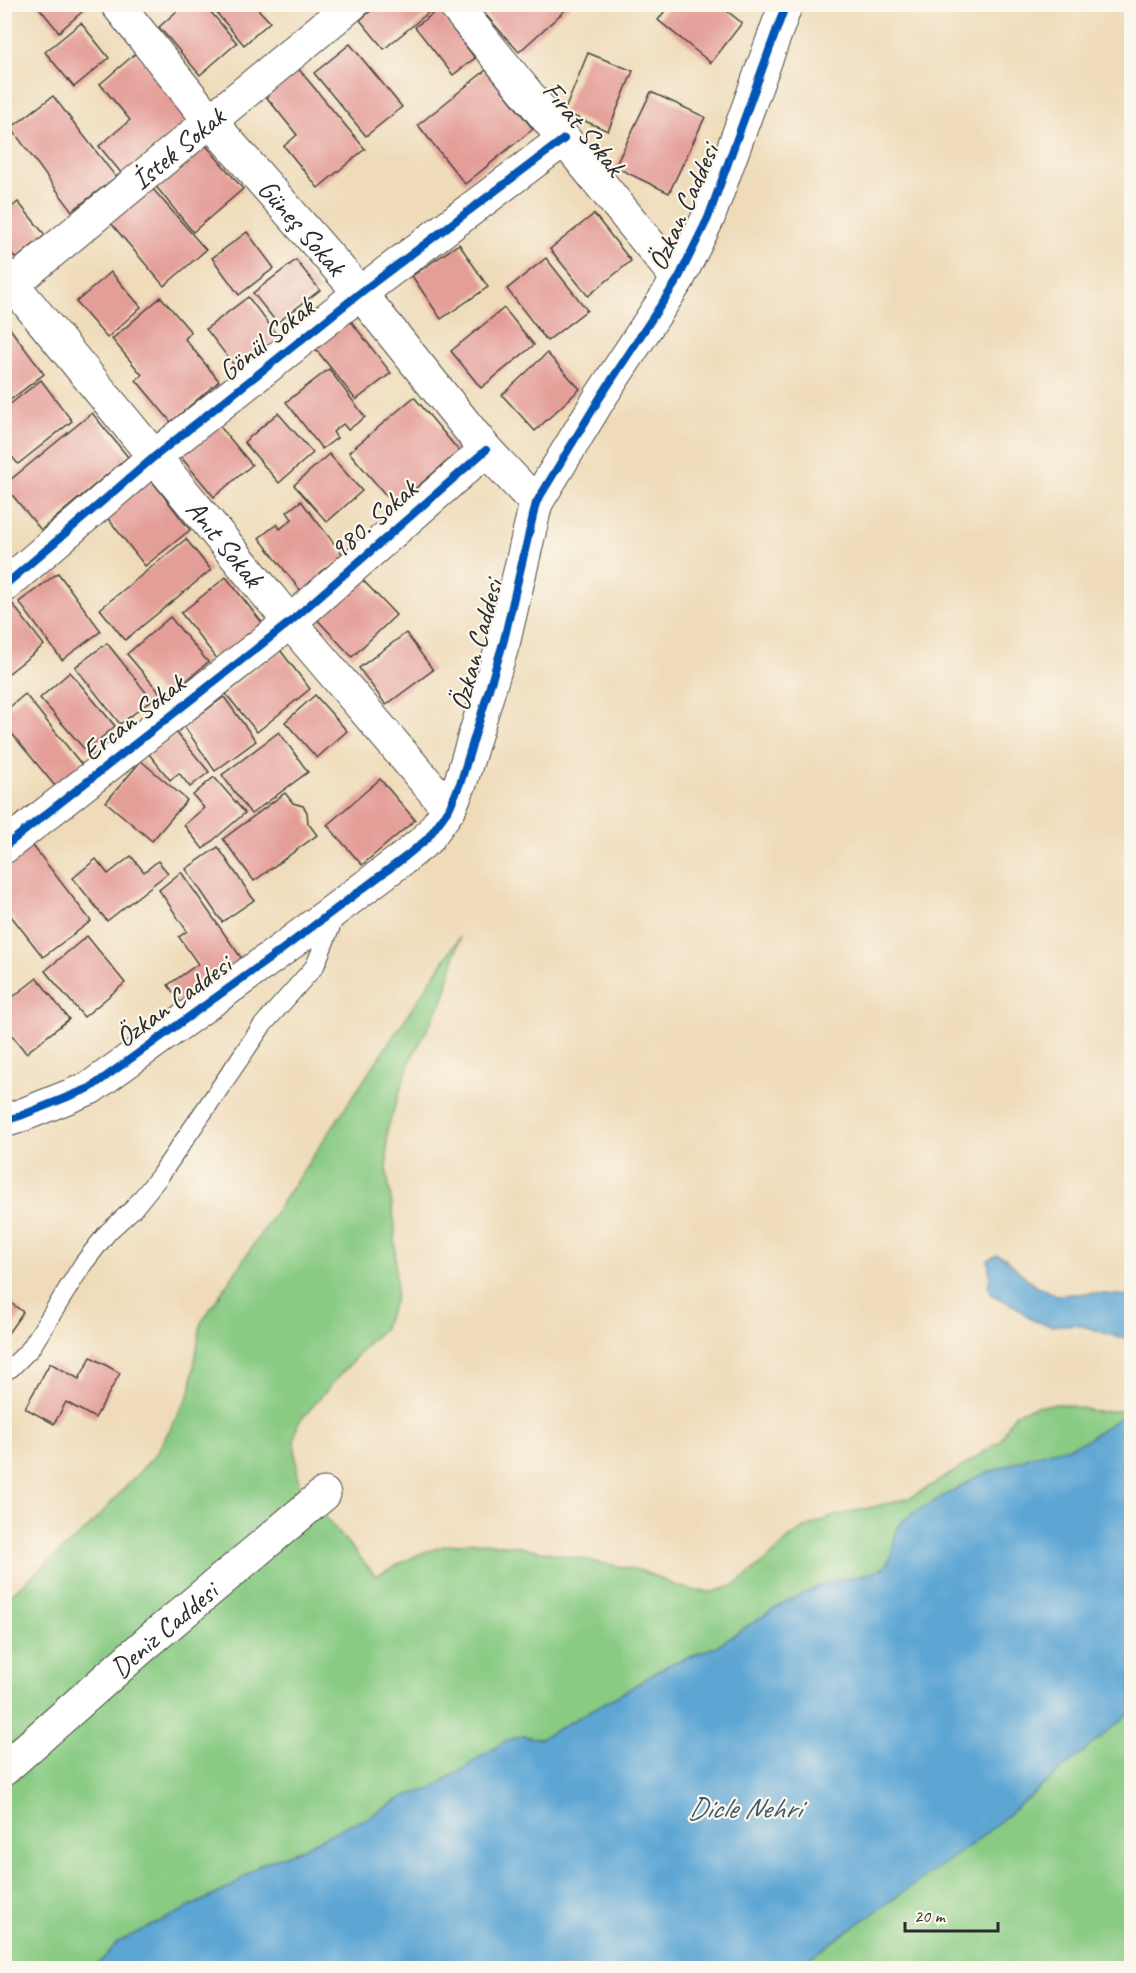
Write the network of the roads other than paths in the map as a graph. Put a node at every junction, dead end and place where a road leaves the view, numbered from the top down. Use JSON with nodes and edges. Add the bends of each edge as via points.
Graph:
{"nodes":[{"id":1,"x":117,"y":4,"type":"edge"},
{"id":2,"x":352,"y":4,"type":"edge"},
{"id":3,"x":454,"y":4,"type":"edge"},
{"id":4,"x":786,"y":4,"type":"edge"},
{"id":5,"x":210,"y":122,"type":"junction"},
{"id":6,"x":564,"y":139,"type":"junction"},
{"id":7,"x":678,"y":279,"type":"junction"},
{"id":8,"x":7,"y":283,"type":"edge"},
{"id":9,"x":360,"y":293,"type":"junction"},
{"id":10,"x":486,"y":450,"type":"junction"},
{"id":11,"x":154,"y":457,"type":"junction"},
{"id":12,"x":536,"y":503,"type":"junction"},
{"id":13,"x":4,"y":586,"type":"edge"},
{"id":14,"x":290,"y":622,"type":"junction"},
{"id":15,"x":449,"y":808,"type":"junction"},
{"id":16,"x":4,"y":847,"type":"edge"},
{"id":17,"x":339,"y":907,"type":"junction"},
{"id":18,"x":4,"y":1121,"type":"edge"},
{"id":19,"x":4,"y":1371,"type":"edge"},
{"id":20,"x":324,"y":1494,"type":"dead end"},
{"id":21,"x":4,"y":1769,"type":"edge"}],
"edges":[{"from":1,"to":5,"type":"street","name":"Güneş Sokak"},
{"from":2,"to":5,"type":"street","name":"İstek Sokak"},
{"from":3,"to":6,"type":"street","name":"Fırat Sokak"},
{"from":4,"to":7,"type":"street","name":"Özkan Caddesi","via":[[708,218]]},
{"from":5,"to":8,"type":"street","name":"İstek Sokak"},
{"from":5,"to":9,"type":"street","name":"Güneş Sokak"},
{"from":6,"to":7,"type":"street","name":"Fırat Sokak"},
{"from":6,"to":9,"type":"street","name":"Gönül Sokak"},
{"from":7,"to":12,"type":"street","name":"Özkan Caddesi"},
{"from":8,"to":11,"type":"street","name":"Anıt Sokak"},
{"from":9,"to":10,"type":"street","name":"Güneş Sokak"},
{"from":9,"to":11,"type":"street","name":"Gönül Sokak"},
{"from":10,"to":12,"type":"street","name":"Güneş Sokak"},
{"from":10,"to":14,"type":"street","name":"980. Sokak"},
{"from":11,"to":13,"type":"street","name":"Gönül Sokak"},
{"from":11,"to":14,"type":"street","name":"Anıt Sokak"},
{"from":12,"to":15,"type":"street","name":"Özkan Caddesi","via":[[504,640],[461,781]]},
{"from":14,"to":15,"type":"street","name":"Anıt Sokak"},
{"from":14,"to":16,"type":"street","name":"Ercan Sokak"},
{"from":15,"to":17,"type":"street","name":"Özkan Caddesi","via":[[427,839]]},
{"from":17,"to":18,"type":"street","name":"Özkan Caddesi","via":[[90,1088]]},
{"from":17,"to":19,"type":"lane","via":[[315,966],[262,1026],[159,1177],[83,1264],[30,1349]]},
{"from":20,"to":21,"type":"street","name":"Deniz Caddesi"}]}
